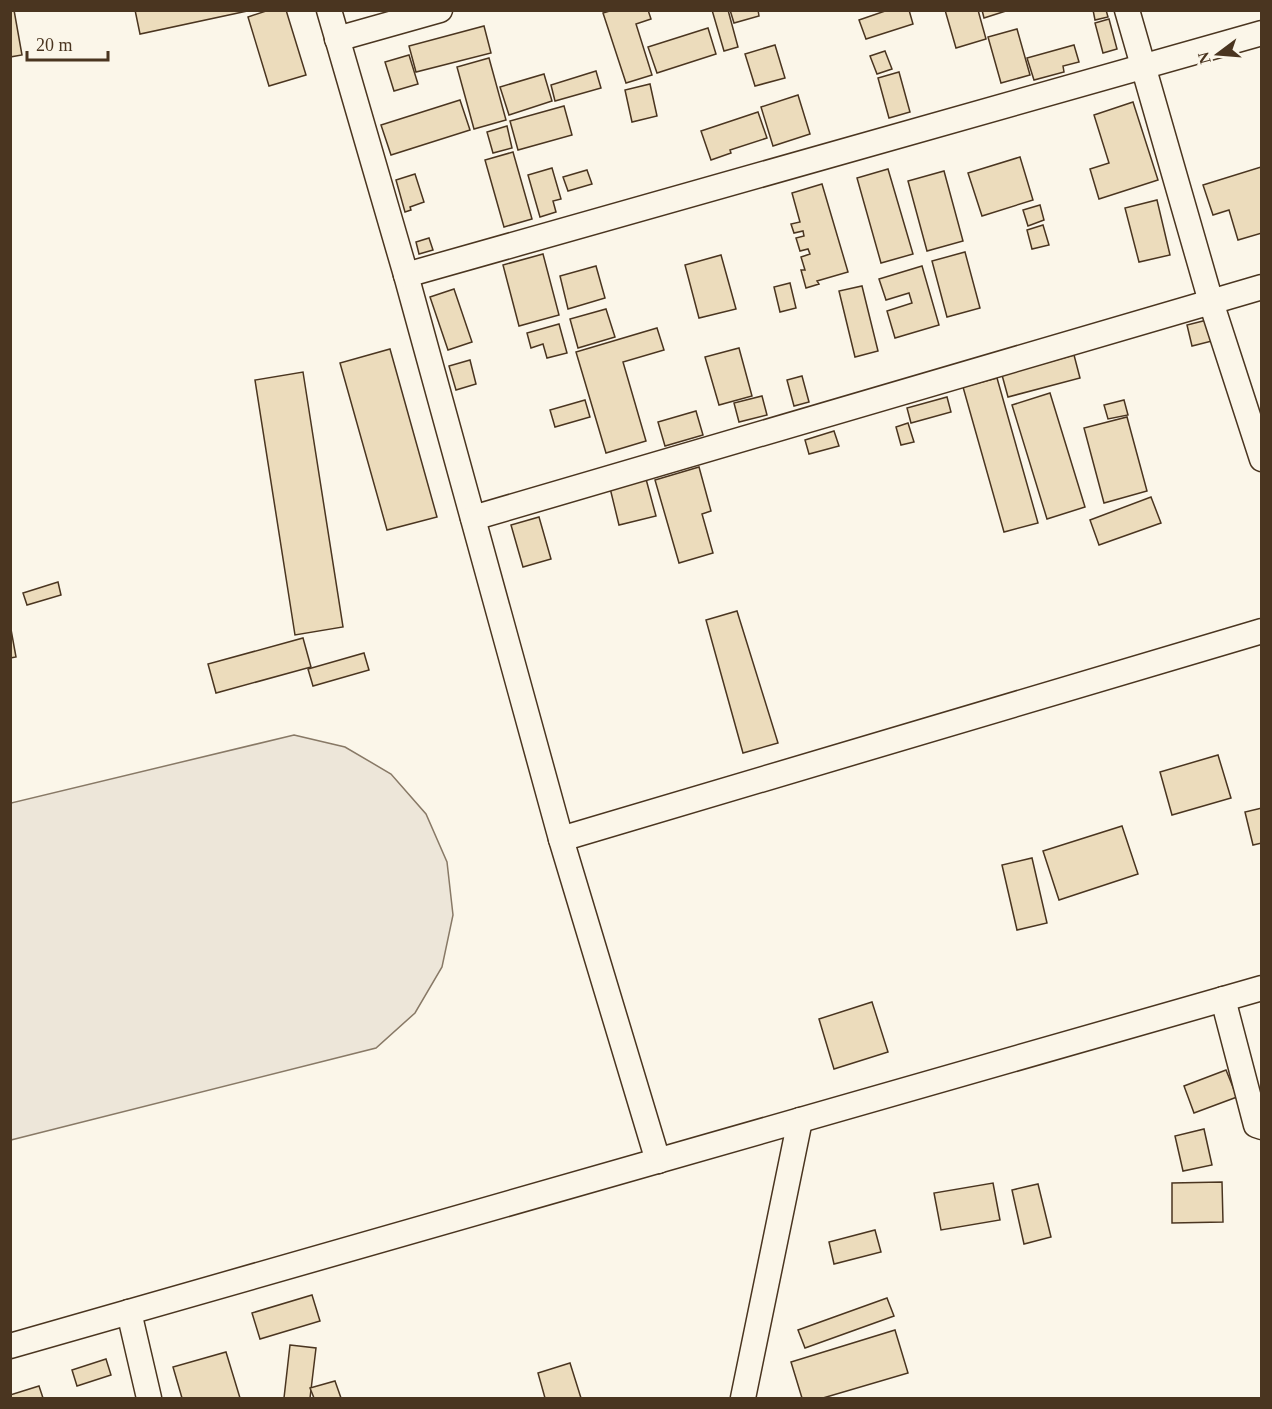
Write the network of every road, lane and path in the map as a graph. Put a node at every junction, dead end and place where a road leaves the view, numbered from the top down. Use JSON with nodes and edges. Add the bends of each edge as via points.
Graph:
{"nodes":[{"id":1,"x":329,"y":10,"type":"edge"},
{"id":2,"x":440,"y":10,"type":"edge"},
{"id":3,"x":1127,"y":10,"type":"edge"},
{"id":4,"x":1262,"y":33,"type":"edge"},
{"id":5,"x":337,"y":39,"type":"junction"},
{"id":6,"x":1142,"y":67,"type":"junction"},
{"id":7,"x":406,"y":275,"type":"junction"},
{"id":8,"x":1262,"y":287,"type":"edge"},
{"id":9,"x":1211,"y":302,"type":"junction"},
{"id":10,"x":1262,"y":459,"type":"edge"},
{"id":11,"x":473,"y":518,"type":"junction"},
{"id":12,"x":1262,"y":631,"type":"edge"},
{"id":13,"x":561,"y":839,"type":"junction"},
{"id":14,"x":1262,"y":988,"type":"edge"},
{"id":15,"x":1222,"y":999,"type":"junction"},
{"id":16,"x":800,"y":1120,"type":"junction"},
{"id":17,"x":1262,"y":1127,"type":"edge"},
{"id":18,"x":658,"y":1161,"type":"junction"},
{"id":19,"x":129,"y":1312,"type":"junction"},
{"id":20,"x":10,"y":1346,"type":"edge"},
{"id":21,"x":149,"y":1398,"type":"edge"},
{"id":22,"x":743,"y":1398,"type":"edge"}],
"edges":[{"from":1,"to":5,"type":"street"},
{"from":2,"to":5,"type":"street"},
{"from":3,"to":6,"type":"street"},
{"from":4,"to":6,"type":"street"},
{"from":5,"to":7,"type":"street"},
{"from":6,"to":7,"type":"street"},
{"from":6,"to":9,"type":"street"},
{"from":7,"to":11,"type":"street"},
{"from":8,"to":9,"type":"street"},
{"from":9,"to":10,"type":"street"},
{"from":9,"to":11,"type":"street"},
{"from":11,"to":13,"type":"street"},
{"from":12,"to":13,"type":"street"},
{"from":13,"to":18,"type":"street"},
{"from":14,"to":15,"type":"street"},
{"from":15,"to":16,"type":"street"},
{"from":15,"to":17,"type":"street","via":[[1256,1125]]},
{"from":16,"to":18,"type":"street"},
{"from":16,"to":22,"type":"street"},
{"from":18,"to":19,"type":"street"},
{"from":19,"to":20,"type":"street"},
{"from":19,"to":21,"type":"street"}]}
